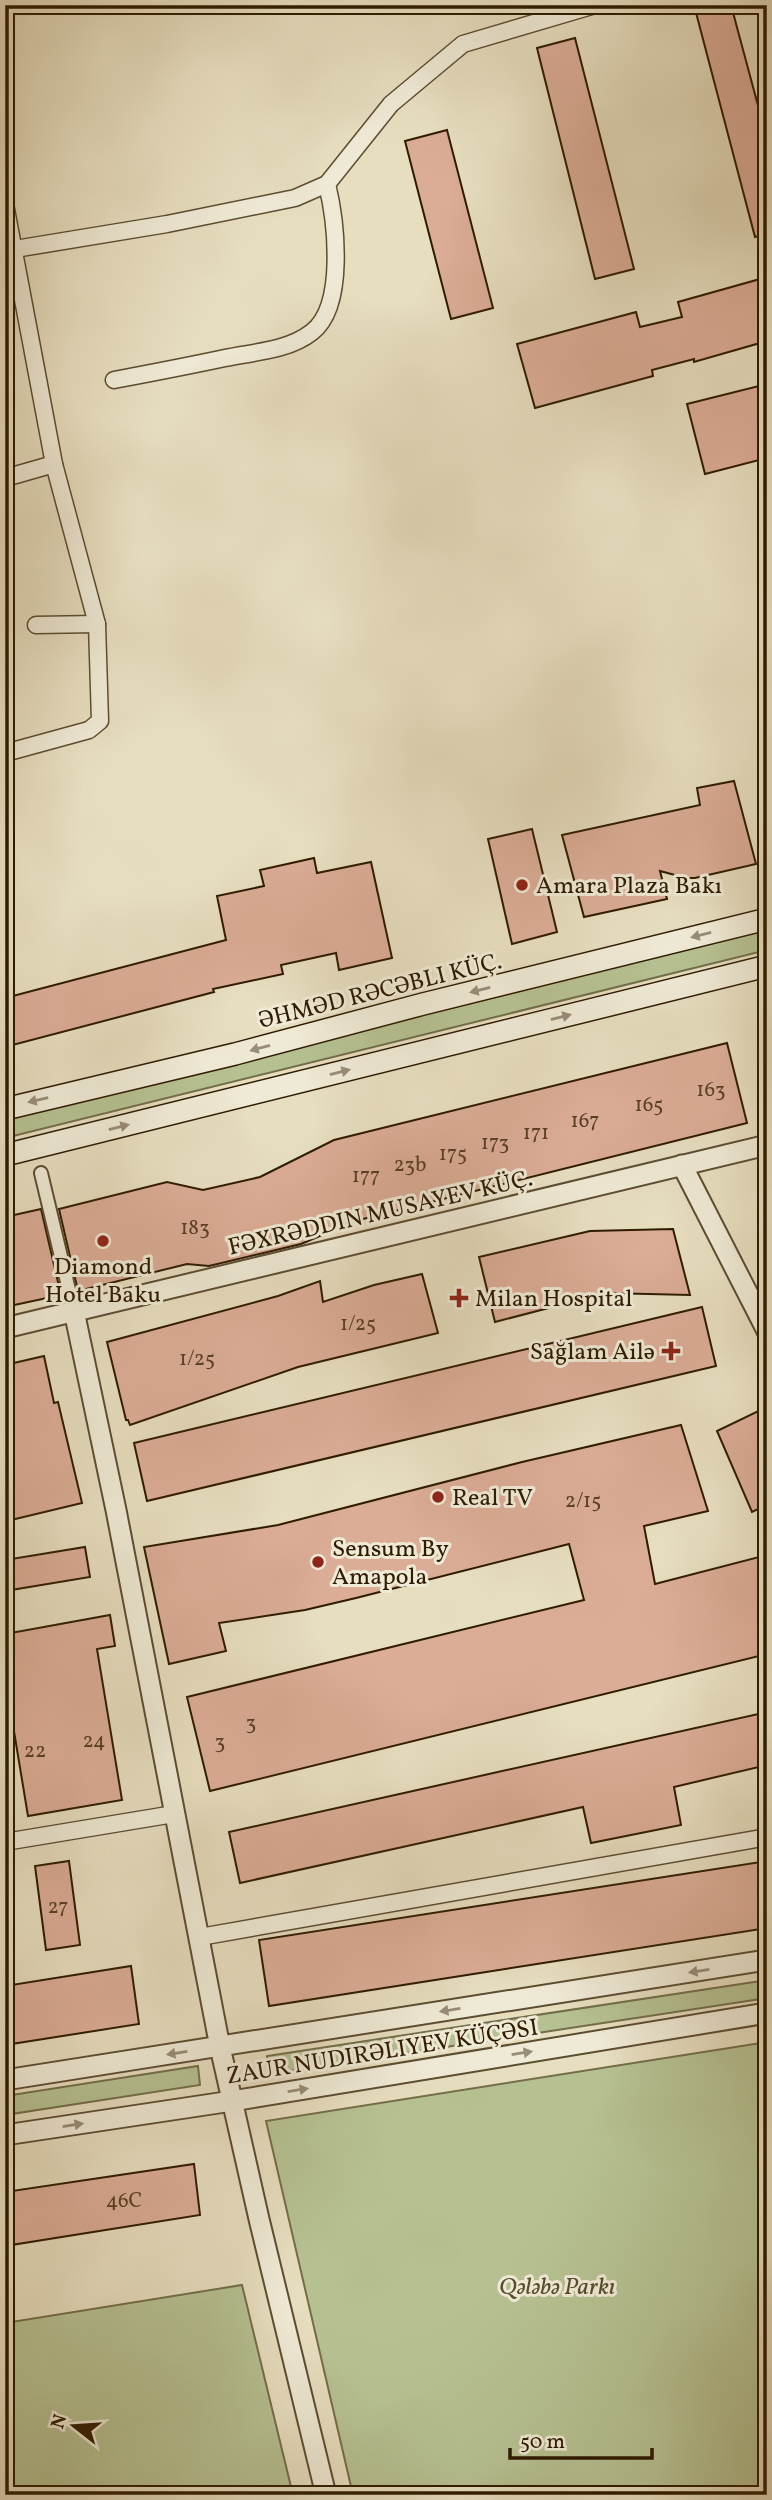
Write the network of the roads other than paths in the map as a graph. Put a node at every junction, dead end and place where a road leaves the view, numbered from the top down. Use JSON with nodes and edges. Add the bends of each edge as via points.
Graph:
{"nodes":[{"id":1,"x":595,"y":5,"type":"edge"},
{"id":2,"x":327,"y":184,"type":"junction"},
{"id":3,"x":6,"y":211,"type":"edge"},
{"id":4,"x":15,"y":249,"type":"junction"},
{"id":5,"x":13,"y":283,"type":"edge"},
{"id":6,"x":114,"y":380,"type":"dead end"},
{"id":7,"x":54,"y":464,"type":"junction"},
{"id":8,"x":5,"y":478,"type":"edge"},
{"id":9,"x":97,"y":624,"type":"junction"},
{"id":10,"x":36,"y":625,"type":"dead end"},
{"id":11,"x":5,"y":753,"type":"edge"},
{"id":12,"x":767,"y":919,"type":"edge"},
{"id":13,"x":767,"y":966,"type":"edge"},
{"id":14,"x":5,"y":1109,"type":"edge"},
{"id":15,"x":767,"y":1144,"type":"edge"},
{"id":16,"x":5,"y":1155,"type":"edge"},
{"id":17,"x":681,"y":1165,"type":"junction"},
{"id":18,"x":41,"y":1173,"type":"dead end"},
{"id":19,"x":74,"y":1311,"type":"junction"},
{"id":20,"x":5,"y":1328,"type":"edge"},
{"id":21,"x":767,"y":1331,"type":"edge"},
{"id":22,"x":174,"y":1814,"type":"junction"},
{"id":23,"x":767,"y":1837,"type":"edge"},
{"id":24,"x":5,"y":1842,"type":"edge"},
{"id":25,"x":200,"y":1937,"type":"junction"},
{"id":26,"x":767,"y":1960,"type":"edge"},
{"id":27,"x":767,"y":2013,"type":"edge"},
{"id":28,"x":220,"y":2047,"type":"junction"},
{"id":29,"x":5,"y":2080,"type":"edge"},
{"id":30,"x":232,"y":2101,"type":"junction"},
{"id":31,"x":5,"y":2135,"type":"edge"},
{"id":32,"x":326,"y":2495,"type":"edge"}],
"edges":[{"from":1,"to":2,"type":"street","via":[[463,44],[391,104]]},
{"from":2,"to":4,"type":"street","via":[[295,198]]},
{"from":2,"to":6,"type":"street","via":[[334,212],[335,286],[330,309],[313,332],[286,346]]},
{"from":3,"to":4,"type":"street"},
{"from":4,"to":5,"type":"street"},
{"from":5,"to":7,"type":"street"},
{"from":7,"to":8,"type":"street"},
{"from":7,"to":9,"type":"street"},
{"from":9,"to":10,"type":"street"},
{"from":9,"to":11,"type":"street","via":[[100,721],[89,730]]},
{"from":12,"to":14,"type":"main road","name":"ƏHMƏD RƏCƏBLI KÜÇ.","one_way":true},
{"from":16,"to":13,"type":"main road","one_way":true},
{"from":15,"to":17,"type":"street","name":"FƏXRƏDDIN MUSAYEV KÜÇ."},
{"from":17,"to":19,"type":"street","name":"FƏXRƏDDIN MUSAYEV KÜÇ."},
{"from":17,"to":21,"type":"street"},
{"from":18,"to":19,"type":"street"},
{"from":19,"to":20,"type":"street","name":"FƏXRƏDDIN MUSAYEV KÜÇ."},
{"from":19,"to":22,"type":"street"},
{"from":22,"to":24,"type":"street"},
{"from":22,"to":25,"type":"street"},
{"from":23,"to":25,"type":"street"},
{"from":25,"to":28,"type":"street"},
{"from":26,"to":28,"type":"street","name":"ZAUR NUDIRƏLIYEV KÜÇƏSI","one_way":true},
{"from":30,"to":27,"type":"street","name":"ZAUR NUDIRƏLIYEV KÜÇƏSI","one_way":true},
{"from":28,"to":29,"type":"street","name":"ZAUR NUDIRƏLIYEV KÜÇƏSI","one_way":true},
{"from":28,"to":30,"type":"street"},
{"from":31,"to":30,"type":"street","name":"ZAUR NUDIRƏLIYEV KÜÇƏSI","one_way":true},
{"from":30,"to":32,"type":"street"}]}
